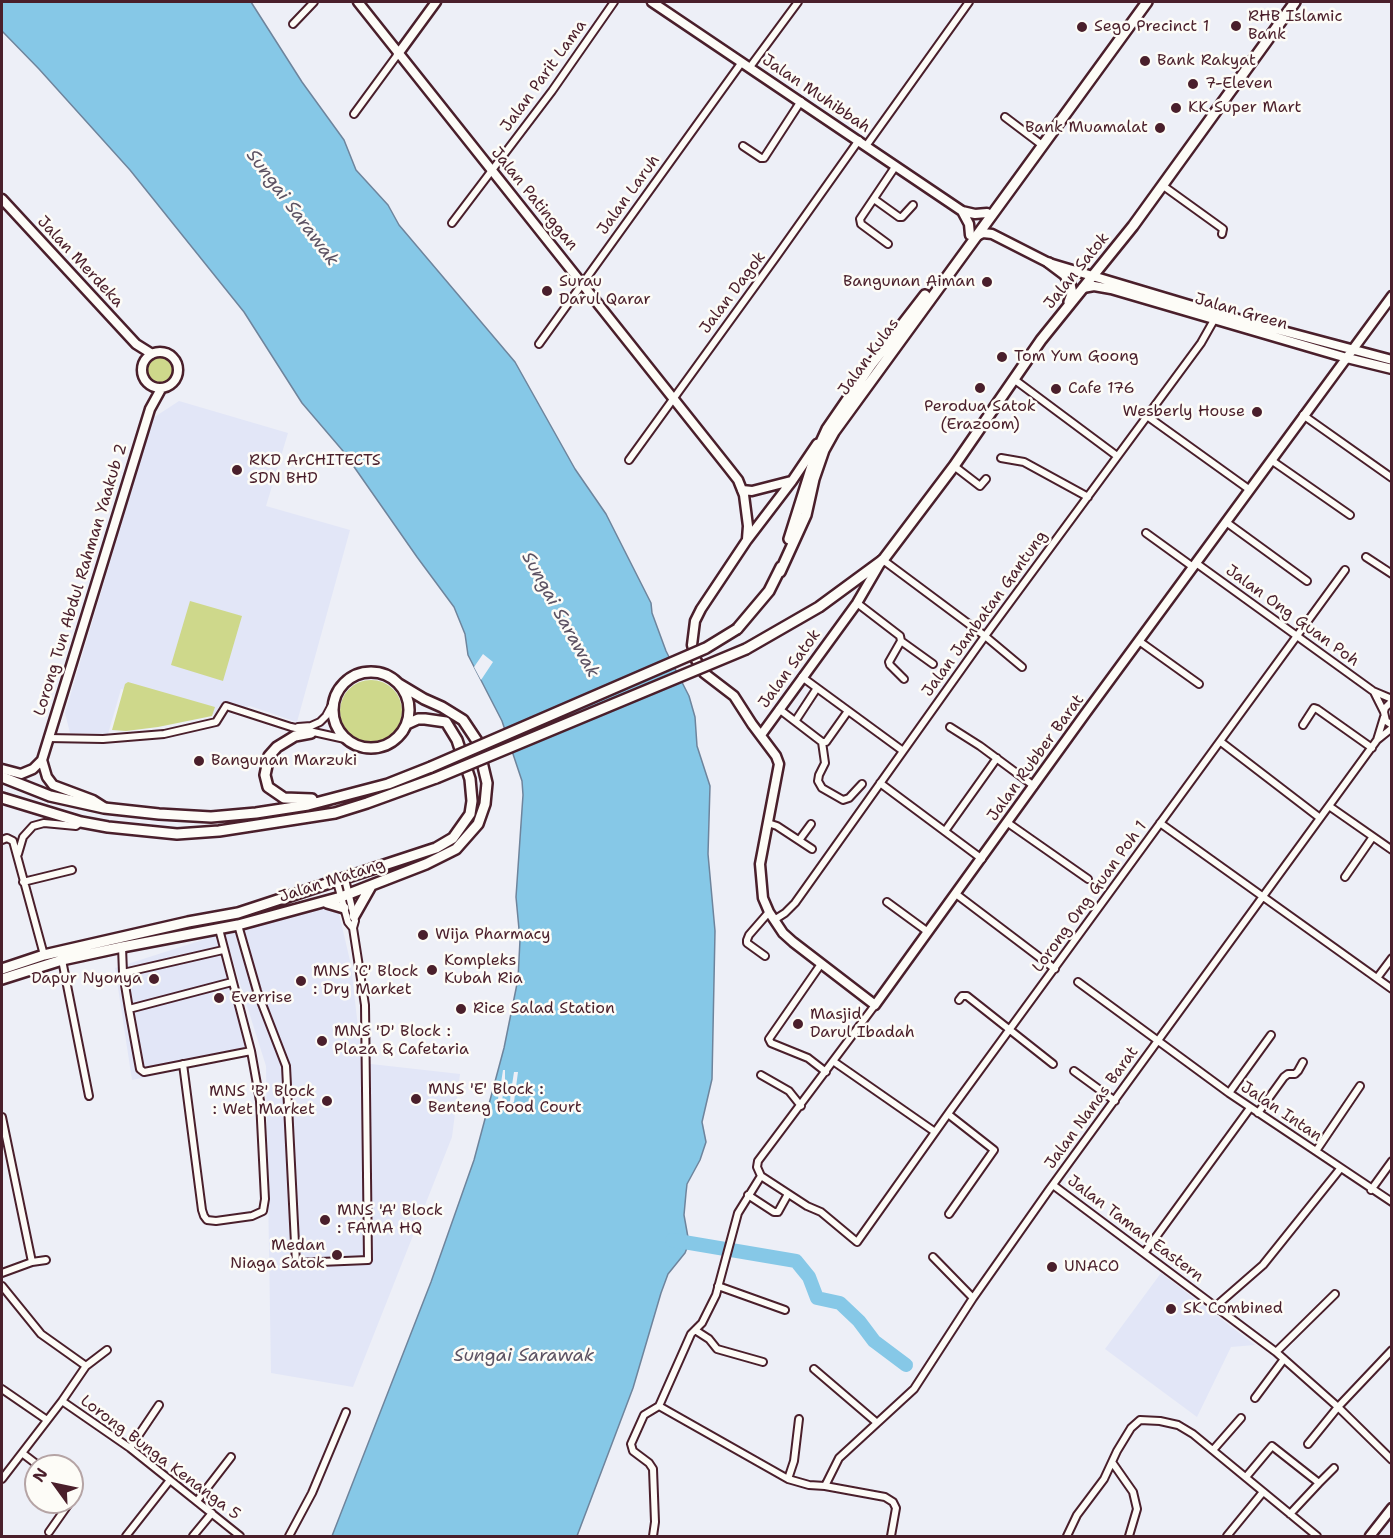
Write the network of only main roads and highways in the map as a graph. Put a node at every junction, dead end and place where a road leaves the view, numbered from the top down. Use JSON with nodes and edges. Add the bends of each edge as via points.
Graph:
{"nodes":[{"id":1,"x":358,"y":2,"type":"edge"},
{"id":2,"x":436,"y":2,"type":"edge"},
{"id":3,"x":652,"y":2,"type":"edge"},
{"id":4,"x":1147,"y":2,"type":"edge"},
{"id":5,"x":1295,"y":2,"type":"edge"},
{"id":6,"x":398,"y":54,"type":"junction"},
{"id":7,"x":1018,"y":178,"type":"junction"},
{"id":8,"x":2,"y":199,"type":"edge"},
{"id":9,"x":962,"y":211,"type":"junction"},
{"id":10,"x":987,"y":213,"type":"junction"},
{"id":11,"x":970,"y":239,"type":"junction"},
{"id":12,"x":1049,"y":263,"type":"junction"},
{"id":13,"x":1092,"y":275,"type":"junction"},
{"id":14,"x":1083,"y":288,"type":"junction"},
{"id":15,"x":1392,"y":296,"type":"edge"},
{"id":16,"x":1067,"y":307,"type":"junction"},
{"id":17,"x":136,"y":344,"type":"junction"},
{"id":18,"x":1353,"y":349,"type":"junction"},
{"id":19,"x":152,"y":354,"type":"junction"},
{"id":20,"x":1347,"y":358,"type":"junction"},
{"id":21,"x":1392,"y":360,"type":"edge"},
{"id":22,"x":144,"y":363,"type":"junction"},
{"id":23,"x":1392,"y":369,"type":"edge"},
{"id":24,"x":147,"y":384,"type":"junction"},
{"id":25,"x":161,"y":389,"type":"junction"},
{"id":26,"x":150,"y":409,"type":"junction"},
{"id":27,"x":827,"y":429,"type":"junction"},
{"id":28,"x":792,"y":481,"type":"junction"},
{"id":29,"x":742,"y":490,"type":"junction"},
{"id":30,"x":747,"y":540,"type":"junction"},
{"id":31,"x":883,"y":560,"type":"junction"},
{"id":32,"x":780,"y":572,"type":"junction"},
{"id":33,"x":399,"y":684,"type":"junction"},
{"id":34,"x":407,"y":724,"type":"junction"},
{"id":35,"x":311,"y":733,"type":"road end"},
{"id":36,"x":761,"y":735,"type":"junction"},
{"id":37,"x":42,"y":760,"type":"junction"},
{"id":38,"x":2,"y":769,"type":"edge"},
{"id":39,"x":2,"y":777,"type":"edge"},
{"id":40,"x":2,"y":798,"type":"edge"},
{"id":41,"x":334,"y":798,"type":"junction"},
{"id":42,"x":104,"y":808,"type":"junction"},
{"id":43,"x":370,"y":886,"type":"junction"},
{"id":44,"x":323,"y":902,"type":"junction"},
{"id":45,"x":344,"y":908,"type":"road end"},
{"id":46,"x":354,"y":916,"type":"road end"},
{"id":47,"x":2,"y":969,"type":"edge"},
{"id":48,"x":2,"y":979,"type":"edge"},
{"id":49,"x":875,"y":1005,"type":"joint"},
{"id":50,"x":1392,"y":1508,"type":"edge"},
{"id":51,"x":1370,"y":1536,"type":"edge"}],
"edges":[{"from":1,"to":6,"type":"main road","name":"Jalan Patinggan"},
{"from":2,"to":6,"type":"main road"},
{"from":3,"to":9,"type":"main road","name":"Jalan Muhibbah"},
{"from":4,"to":7,"type":"main road","name":"Jalan Kulas"},
{"from":5,"to":13,"type":"main road","name":"Jalan Satok"},
{"from":6,"to":29,"type":"main road","name":"Jalan Patinggan","via":[[718,452]]},
{"from":7,"to":10,"type":"main road","name":"Jalan Kulas"},
{"from":7,"to":11,"type":"main road","name":"Jalan Kulas"},
{"from":8,"to":17,"type":"main road","name":"Jalan Merdeka"},
{"from":9,"to":10,"type":"main road","name":"Jalan Muhibbah"},
{"from":9,"to":11,"type":"main road","via":[[969,224]]},
{"from":10,"to":11,"type":"main road","name":"Jalan Kulas"},
{"from":11,"to":12,"type":"main road","via":[[980,233],[992,234]]},
{"from":11,"to":27,"type":"main road","name":"Jalan Kulas","via":[[871,365]]},
{"from":11,"to":32,"type":"main road","name":"Jalan Kulas","via":[[834,432],[824,450],[806,515]]},
{"from":12,"to":13,"type":"main road"},
{"from":12,"to":16,"type":"main road","via":[[1070,284],[1072,294]]},
{"from":13,"to":14,"type":"main road","name":"Jalan Satok"},
{"from":13,"to":18,"type":"main road","name":"Jalan Green"},
{"from":14,"to":16,"type":"main road","name":"Jalan Satok"},
{"from":14,"to":20,"type":"main road","name":"Jalan Green","via":[[1102,286]]},
{"from":15,"to":18,"type":"main road","name":"Jalan Rubber Barat"},
{"from":16,"to":31,"type":"main road","name":"Jalan Satok"},
{"from":17,"to":19,"type":"main road"},
{"from":17,"to":22,"type":"main road"},
{"from":18,"to":20,"type":"main road","name":"Jalan Rubber Barat"},
{"from":18,"to":21,"type":"main road","name":"Jalan Green"},
{"from":19,"to":22,"type":"main road"},
{"from":19,"to":25,"type":"main road","via":[[163,352],[177,363],[178,375],[172,384]]},
{"from":20,"to":23,"type":"main road","name":"Jalan Green"},
{"from":20,"to":49,"type":"main road","name":"Jalan Rubber Barat"},
{"from":22,"to":24,"type":"main road","via":[[142,374]]},
{"from":24,"to":25,"type":"main road"},
{"from":24,"to":26,"type":"main road"},
{"from":25,"to":26,"type":"main road"},
{"from":26,"to":37,"type":"main road","name":"Lorong Tun Abdul Rahman Yaakub 2"},
{"from":27,"to":28,"type":"main road","name":"Jalan Kulas"},
{"from":27,"to":32,"type":"main road","name":"Jalan Kulas"},
{"from":28,"to":29,"type":"main road"},
{"from":28,"to":30,"type":"main road","name":"Jalan Kulas"},
{"from":29,"to":30,"type":"main road","name":"Jalan Patinggan"},
{"from":30,"to":36,"type":"main road","name":"Jalan Kulas","via":[[701,609],[692,645],[704,673],[734,696]]},
{"from":31,"to":36,"type":"main road","name":"Jalan Satok","via":[[857,603]]},
{"from":31,"to":40,"type":"main road","name":"Jalan Satok","bridge":true,"via":[[819,608],[746,649],[436,778],[334,813],[177,834],[81,822]]},
{"from":32,"to":41,"type":"main road","name":"Jalan Kulas","bridge":true,"via":[[756,609],[737,629],[706,648],[431,767],[388,784]]},
{"from":33,"to":34,"type":"main road","via":[[409,703]]},
{"from":33,"to":34,"type":"main road","via":[[380,673],[353,676],[334,700],[334,721],[345,739],[366,748],[387,746]]},
{"from":33,"to":43,"type":"main road","name":"Jalan Matang","via":[[464,720],[477,741],[486,772],[487,795],[483,815],[456,849]]},
{"from":34,"to":47,"type":"main road","name":"Jalan Matang","via":[[425,718],[446,722],[457,740],[470,779],[470,814],[453,837],[435,848],[238,913],[44,955]]},
{"from":35,"to":41,"type":"main road","via":[[285,740],[269,756],[265,775],[268,787],[284,798]]},
{"from":36,"to":49,"type":"main road","name":"Jalan Kulas","via":[[779,764],[762,852],[763,898],[783,933]]},
{"from":37,"to":38,"type":"main road","via":[[21,774]]},
{"from":37,"to":42,"type":"main road","via":[[53,785]]},
{"from":39,"to":42,"type":"main road","via":[[50,796]]},
{"from":41,"to":42,"type":"main road","via":[[211,817]]},
{"from":43,"to":44,"type":"main road","name":"Jalan Matang"},
{"from":43,"to":46,"type":"main road"},
{"from":44,"to":45,"type":"main road"},
{"from":44,"to":48,"type":"main road","name":"Jalan Matang","via":[[238,925],[62,960]]},
{"from":50,"to":51,"type":"main road"}]}
